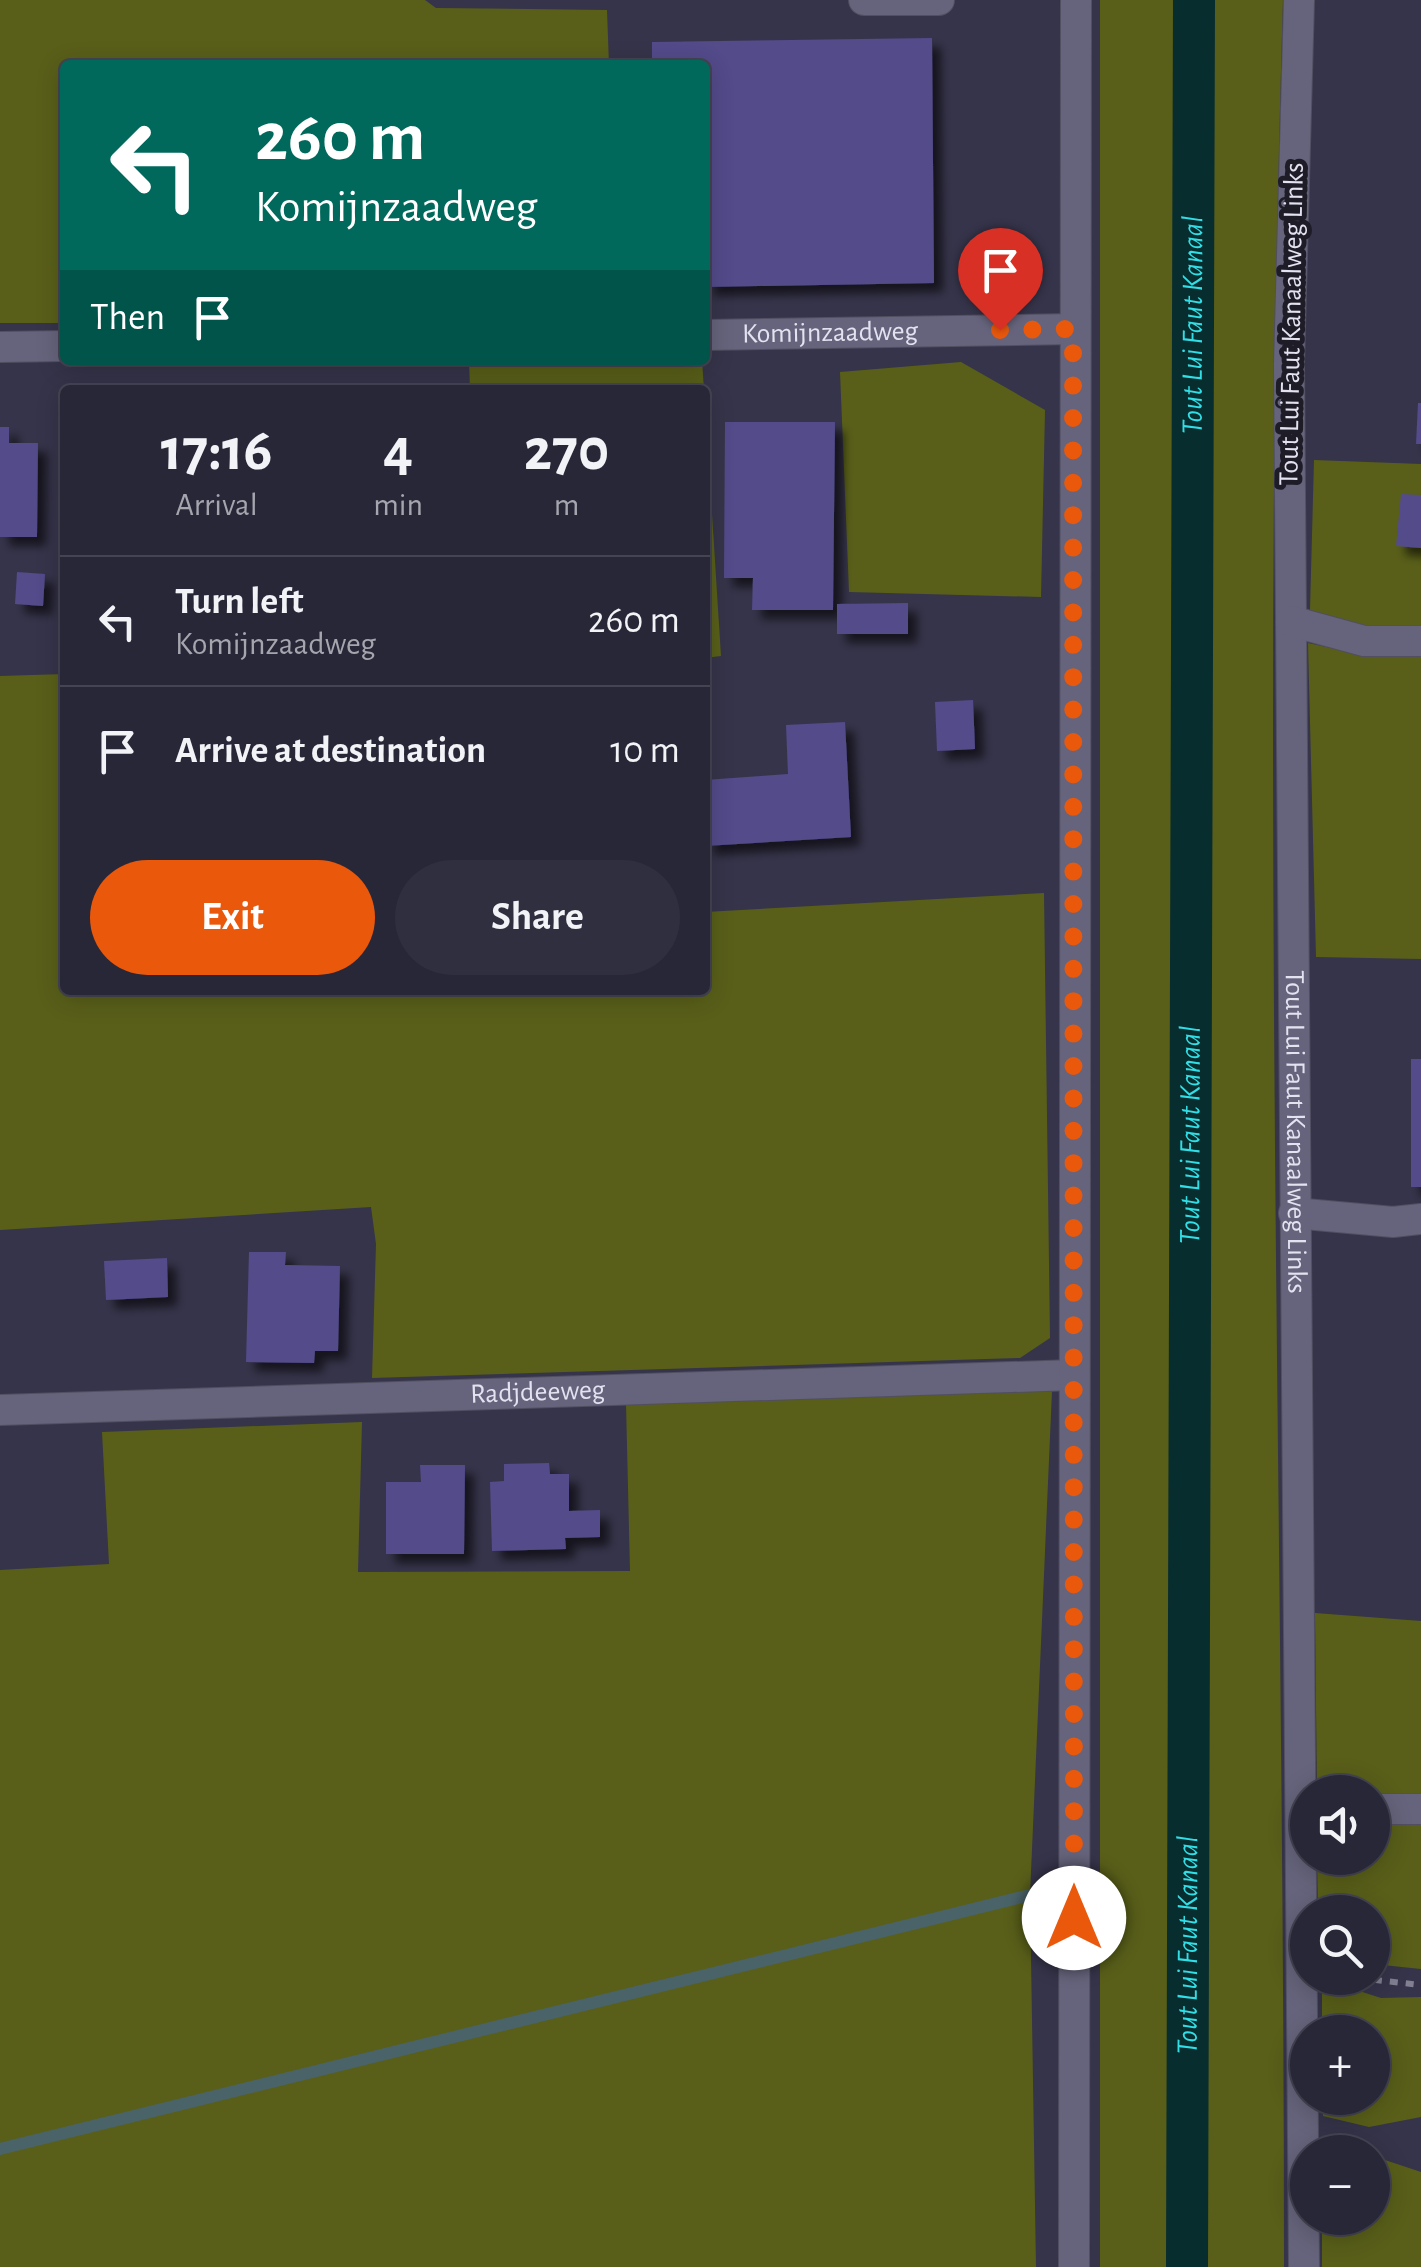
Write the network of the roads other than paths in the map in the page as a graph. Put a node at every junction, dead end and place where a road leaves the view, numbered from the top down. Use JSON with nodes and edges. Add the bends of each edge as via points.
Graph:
{"nodes":[{"id":1,"x":864,"y":0,"type":"edge"},
{"id":2,"x":939,"y":0,"type":"edge"},
{"id":3,"x":1076,"y":0,"type":"edge"},
{"id":4,"x":1299,"y":0,"type":"edge"},
{"id":5,"x":1073,"y":329,"type":"junction"},
{"id":6,"x":710,"y":335,"type":"edge"},
{"id":7,"x":60,"y":346,"type":"edge"},
{"id":8,"x":0,"y":347,"type":"edge"},
{"id":9,"x":1291,"y":621,"type":"junction"},
{"id":10,"x":1421,"y":641,"type":"edge"},
{"id":11,"x":1294,"y":1213,"type":"junction"},
{"id":12,"x":1421,"y":1219,"type":"edge"},
{"id":13,"x":1074,"y":1375,"type":"junction"},
{"id":14,"x":0,"y":1410,"type":"edge"},
{"id":15,"x":1304,"y":1775,"type":"edge"},
{"id":16,"x":1390,"y":1809,"type":"edge"},
{"id":17,"x":1421,"y":1809,"type":"edge"},
{"id":18,"x":1305,"y":1875,"type":"edge"},
{"id":19,"x":1074,"y":2267,"type":"edge"},
{"id":20,"x":1304,"y":2267,"type":"edge"}],
"edges":[{"from":1,"to":2,"type":"street"},
{"from":3,"to":5,"type":"street"},
{"from":4,"to":9,"type":"street","name":"Tout Lui Faut Kanaalweg Links","via":[[1289,364]]},
{"from":5,"to":6,"type":"street","name":"Komijnzaadweg"},
{"from":5,"to":13,"type":"street"},
{"from":7,"to":8,"type":"street"},
{"from":9,"to":10,"type":"street","via":[[1364,641]]},
{"from":9,"to":11,"type":"street","name":"Tout Lui Faut Kanaalweg Links"},
{"from":11,"to":12,"type":"street"},
{"from":11,"to":15,"type":"street","name":"Tout Lui Faut Kanaalweg Links"},
{"from":13,"to":14,"type":"street","name":"Radjdeeweg"},
{"from":13,"to":19,"type":"street"},
{"from":16,"to":17,"type":"street"},
{"from":18,"to":20,"type":"street","name":"Tout Lui Faut Kanaalweg Links"}]}
